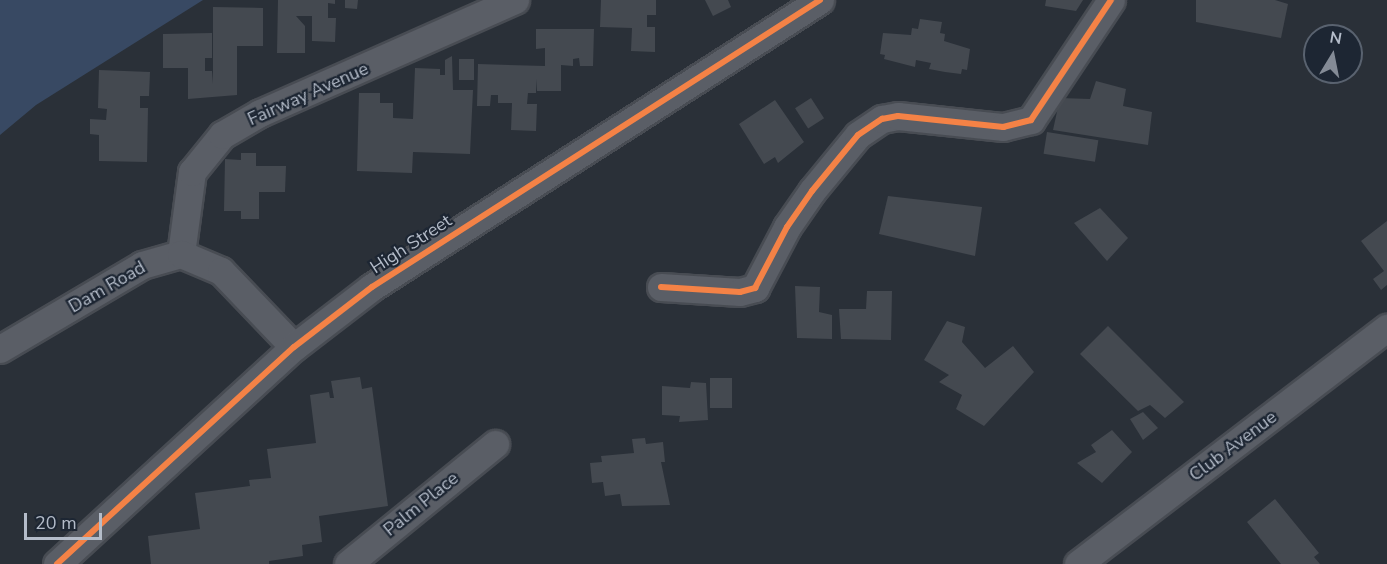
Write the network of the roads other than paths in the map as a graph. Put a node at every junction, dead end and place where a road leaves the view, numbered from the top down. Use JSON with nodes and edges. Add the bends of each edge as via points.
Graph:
{"nodes":[{"id":1,"x":515,"y":0,"type":"edge"},
{"id":2,"x":820,"y":0,"type":"edge"},
{"id":3,"x":1112,"y":0,"type":"edge"},
{"id":4,"x":181,"y":254,"type":"junction"},
{"id":5,"x":660,"y":286,"type":"dead end"},
{"id":6,"x":1387,"y":328,"type":"edge"},
{"id":7,"x":294,"y":347,"type":"junction"},
{"id":8,"x":0,"y":349,"type":"edge"},
{"id":9,"x":495,"y":444,"type":"dead end"},
{"id":10,"x":57,"y":564,"type":"edge"},
{"id":11,"x":348,"y":564,"type":"edge"},
{"id":12,"x":1078,"y":564,"type":"edge"}],
"edges":[{"from":1,"to":4,"type":"street","name":"Fairway Avenue","via":[[260,113],[222,135],[192,172]]},
{"from":2,"to":7,"type":"street","name":"High Street","via":[[372,287]]},
{"from":3,"to":5,"type":"street","via":[[1031,120],[1003,127],[898,116],[882,119],[858,135],[812,191],[787,227],[755,288],[740,292]]},
{"from":4,"to":7,"type":"street","via":[[221,271]]},
{"from":4,"to":8,"type":"street","name":"Dam Road","via":[[142,265]]},
{"from":6,"to":12,"type":"street","name":"Club Avenue"},
{"from":7,"to":10,"type":"street","name":"High Street"},
{"from":9,"to":11,"type":"street","name":"Palm Place"}]}
